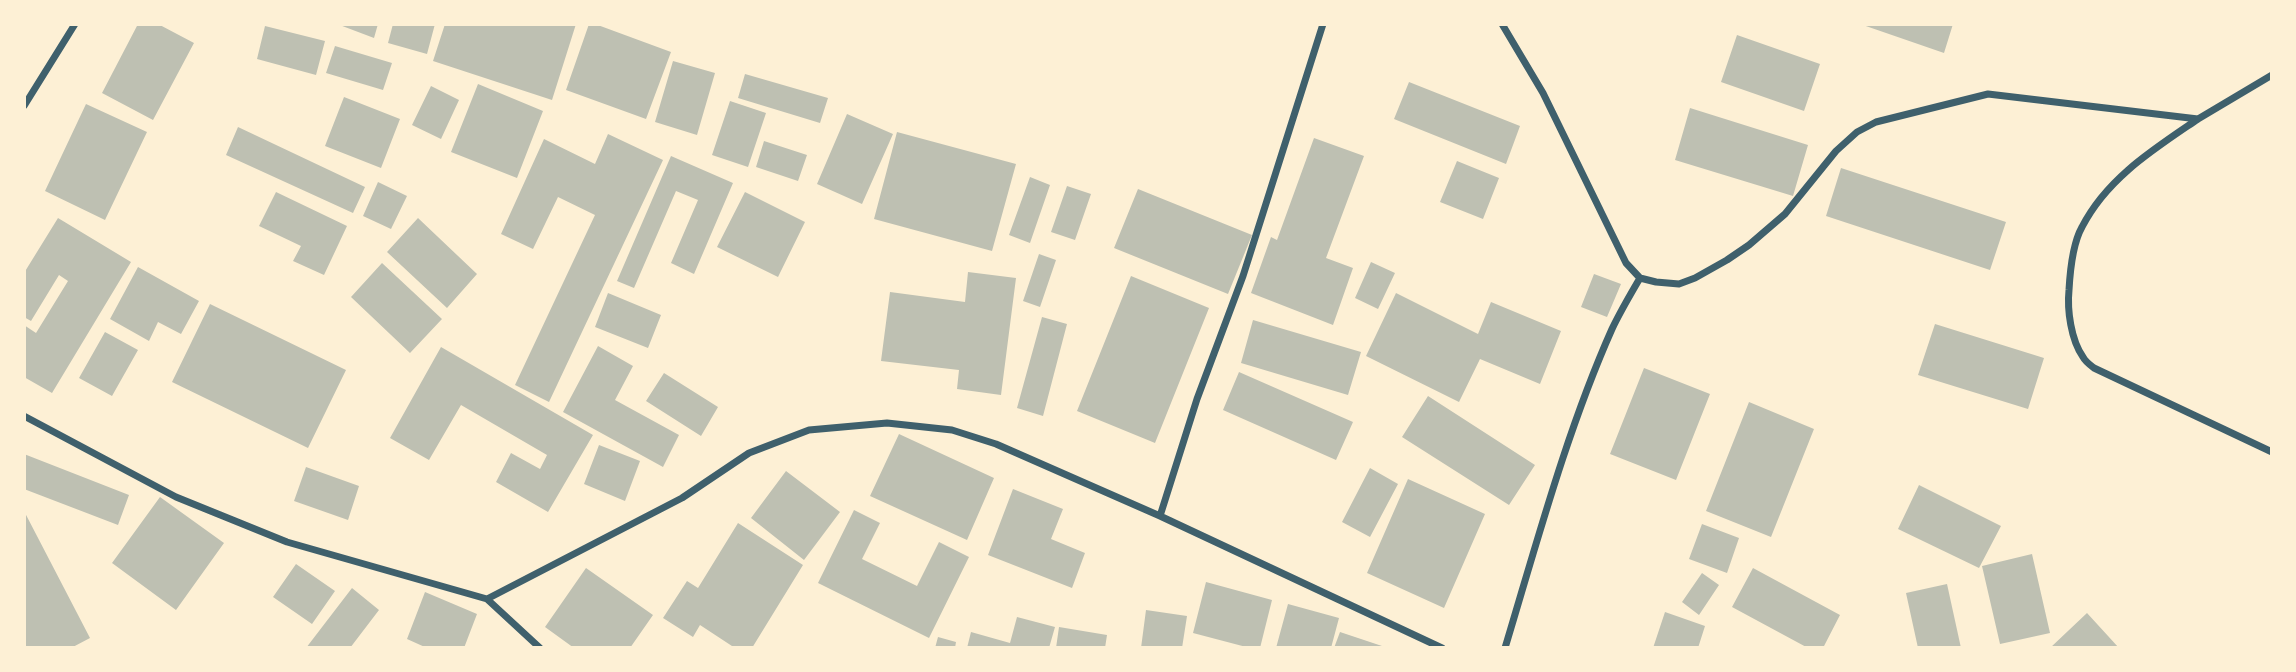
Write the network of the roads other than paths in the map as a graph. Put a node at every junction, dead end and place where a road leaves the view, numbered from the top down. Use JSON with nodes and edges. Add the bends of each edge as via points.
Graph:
{"nodes":[{"id":1,"x":75,"y":24,"type":"edge"},
{"id":2,"x":1323,"y":24,"type":"edge"},
{"id":3,"x":1502,"y":24,"type":"edge"},
{"id":4,"x":2272,"y":75,"type":"edge"},
{"id":5,"x":24,"y":106,"type":"edge"},
{"id":6,"x":2199,"y":119,"type":"junction"},
{"id":7,"x":1640,"y":278,"type":"junction"},
{"id":8,"x":24,"y":416,"type":"edge"},
{"id":9,"x":2272,"y":452,"type":"edge"},
{"id":10,"x":1160,"y":516,"type":"junction"},
{"id":11,"x":488,"y":599,"type":"junction"},
{"id":12,"x":540,"y":648,"type":"edge"},
{"id":13,"x":1442,"y":648,"type":"edge"},
{"id":14,"x":1505,"y":648,"type":"edge"}],
"edges":[{"from":1,"to":5,"type":"street"},
{"from":2,"to":10,"type":"street"},
{"from":3,"to":7,"type":"street","via":[[1543,93],[1626,262]]},
{"from":4,"to":6,"type":"street"},
{"from":6,"to":7,"type":"street","via":[[1989,94],[1877,122],[1836,151],[1784,214],[1727,260],[1679,284]]},
{"from":6,"to":9,"type":"street","via":[[2134,163],[2105,193],[2081,229],[2070,270],[2068,302],[2075,338],[2082,356],[2094,368]]},
{"from":7,"to":14,"type":"street","via":[[1612,329],[1583,405]]},
{"from":8,"to":11,"type":"street","via":[[176,497],[287,541]]},
{"from":10,"to":11,"type":"street","via":[[996,444],[952,430],[887,423],[809,430],[749,453],[682,498]]},
{"from":10,"to":13,"type":"street"},
{"from":11,"to":12,"type":"street"}]}
